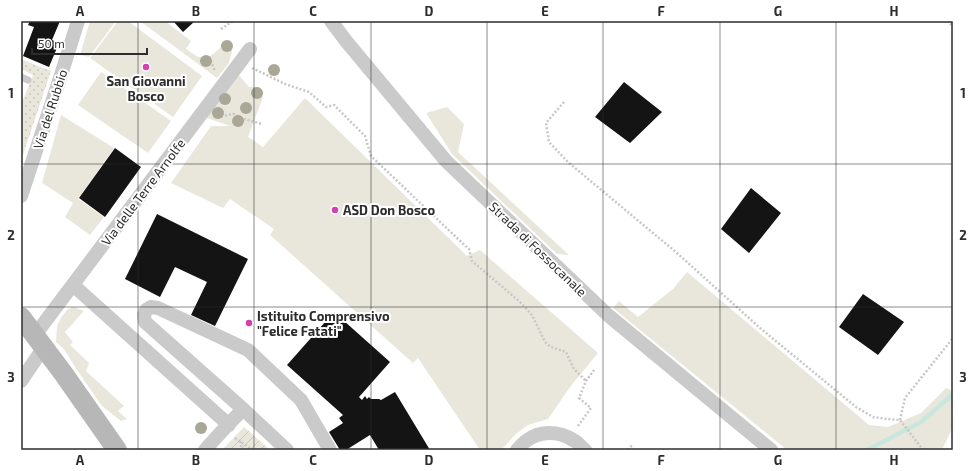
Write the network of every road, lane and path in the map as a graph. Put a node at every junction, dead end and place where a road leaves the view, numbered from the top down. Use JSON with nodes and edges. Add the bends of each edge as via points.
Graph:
{"nodes":[{"id":1,"x":78,"y":21,"type":"edge"},
{"id":2,"x":233,"y":21,"type":"edge"},
{"id":3,"x":331,"y":21,"type":"edge"},
{"id":4,"x":947,"y":21,"type":"edge"},
{"id":5,"x":953,"y":26,"type":"edge"},
{"id":6,"x":221,"y":29,"type":"dead end"},
{"id":7,"x":250,"y":49,"type":"dead end"},
{"id":8,"x":240,"y":63,"type":"junction"},
{"id":9,"x":21,"y":77,"type":"edge"},
{"id":10,"x":28,"y":80,"type":"dead end"},
{"id":11,"x":564,"y":102,"type":"dead end"},
{"id":12,"x":202,"y":114,"type":"junction"},
{"id":13,"x":262,"y":124,"type":"dead end"},
{"id":14,"x":21,"y":196,"type":"edge"},
{"id":15,"x":73,"y":285,"type":"junction"},
{"id":16,"x":21,"y":317,"type":"edge"},
{"id":17,"x":953,"y":338,"type":"edge"},
{"id":18,"x":39,"y":341,"type":"junction"},
{"id":19,"x":594,"y":370,"type":"dead end"},
{"id":20,"x":21,"y":381,"type":"edge"},
{"id":21,"x":586,"y":381,"type":"junction"},
{"id":22,"x":243,"y":409,"type":"junction"},
{"id":23,"x":900,"y":420,"type":"junction"},
{"id":24,"x":229,"y":430,"type":"junction"},
{"id":25,"x":575,"y":430,"type":"dead end"},
{"id":26,"x":240,"y":441,"type":"junction"},
{"id":27,"x":633,"y":444,"type":"dead end"},
{"id":28,"x":116,"y":450,"type":"edge"},
{"id":29,"x":205,"y":450,"type":"edge"},
{"id":30,"x":242,"y":450,"type":"edge"},
{"id":31,"x":253,"y":450,"type":"edge"},
{"id":32,"x":287,"y":450,"type":"edge"},
{"id":33,"x":330,"y":450,"type":"edge"},
{"id":34,"x":518,"y":450,"type":"edge"},
{"id":35,"x":585,"y":450,"type":"edge"},
{"id":36,"x":628,"y":450,"type":"edge"},
{"id":37,"x":771,"y":450,"type":"edge"},
{"id":38,"x":923,"y":450,"type":"edge"}],
"edges":[{"from":1,"to":14,"type":"street","name":"Via del Rubbio"},
{"from":2,"to":6,"type":"path"},
{"from":3,"to":37,"type":"street","name":"Strada di Fossocanale","via":[[446,161],[609,316]]},
{"from":4,"to":5,"type":"path"},
{"from":7,"to":8,"type":"street","name":"Via delle Terre Arnolfe"},
{"from":8,"to":12,"type":"street","name":"Via delle Terre Arnolfe"},
{"from":8,"to":21,"type":"path","via":[[309,92],[326,107],[334,104],[365,136],[372,156],[469,248],[472,261],[520,302],[532,315],[545,342],[566,352],[574,369]]},
{"from":9,"to":10,"type":"lane"},
{"from":11,"to":23,"type":"path","via":[[546,123],[549,142],[569,163],[677,252],[760,328],[856,407],[873,417]]},
{"from":12,"to":13,"type":"path","via":[[234,114]]},
{"from":12,"to":15,"type":"street","name":"Via delle Terre Arnolfe"},
{"from":15,"to":18,"type":"street","name":"Via delle Terre Arnolfe"},
{"from":15,"to":24,"type":"street"},
{"from":16,"to":18,"type":"street"},
{"from":17,"to":23,"type":"path","via":[[905,398]]},
{"from":18,"to":20,"type":"street","name":"Via delle Terre Arnolfe"},
{"from":18,"to":28,"type":"street"},
{"from":19,"to":21,"type":"path"},
{"from":21,"to":25,"type":"path","via":[[579,398],[591,408]]},
{"from":22,"to":24,"type":"street"},
{"from":22,"to":32,"type":"street"},
{"from":22,"to":33,"type":"street","via":[[145,322],[146,310],[151,307],[158,308],[248,350],[301,400]]},
{"from":23,"to":38,"type":"path"},
{"from":24,"to":26,"type":"path"},
{"from":24,"to":29,"type":"street","via":[[222,430]]},
{"from":26,"to":30,"type":"path"},
{"from":26,"to":31,"type":"path"},
{"from":27,"to":36,"type":"path"},
{"from":34,"to":35,"type":"street","via":[[535,435],[548,432],[562,434]]}]}
